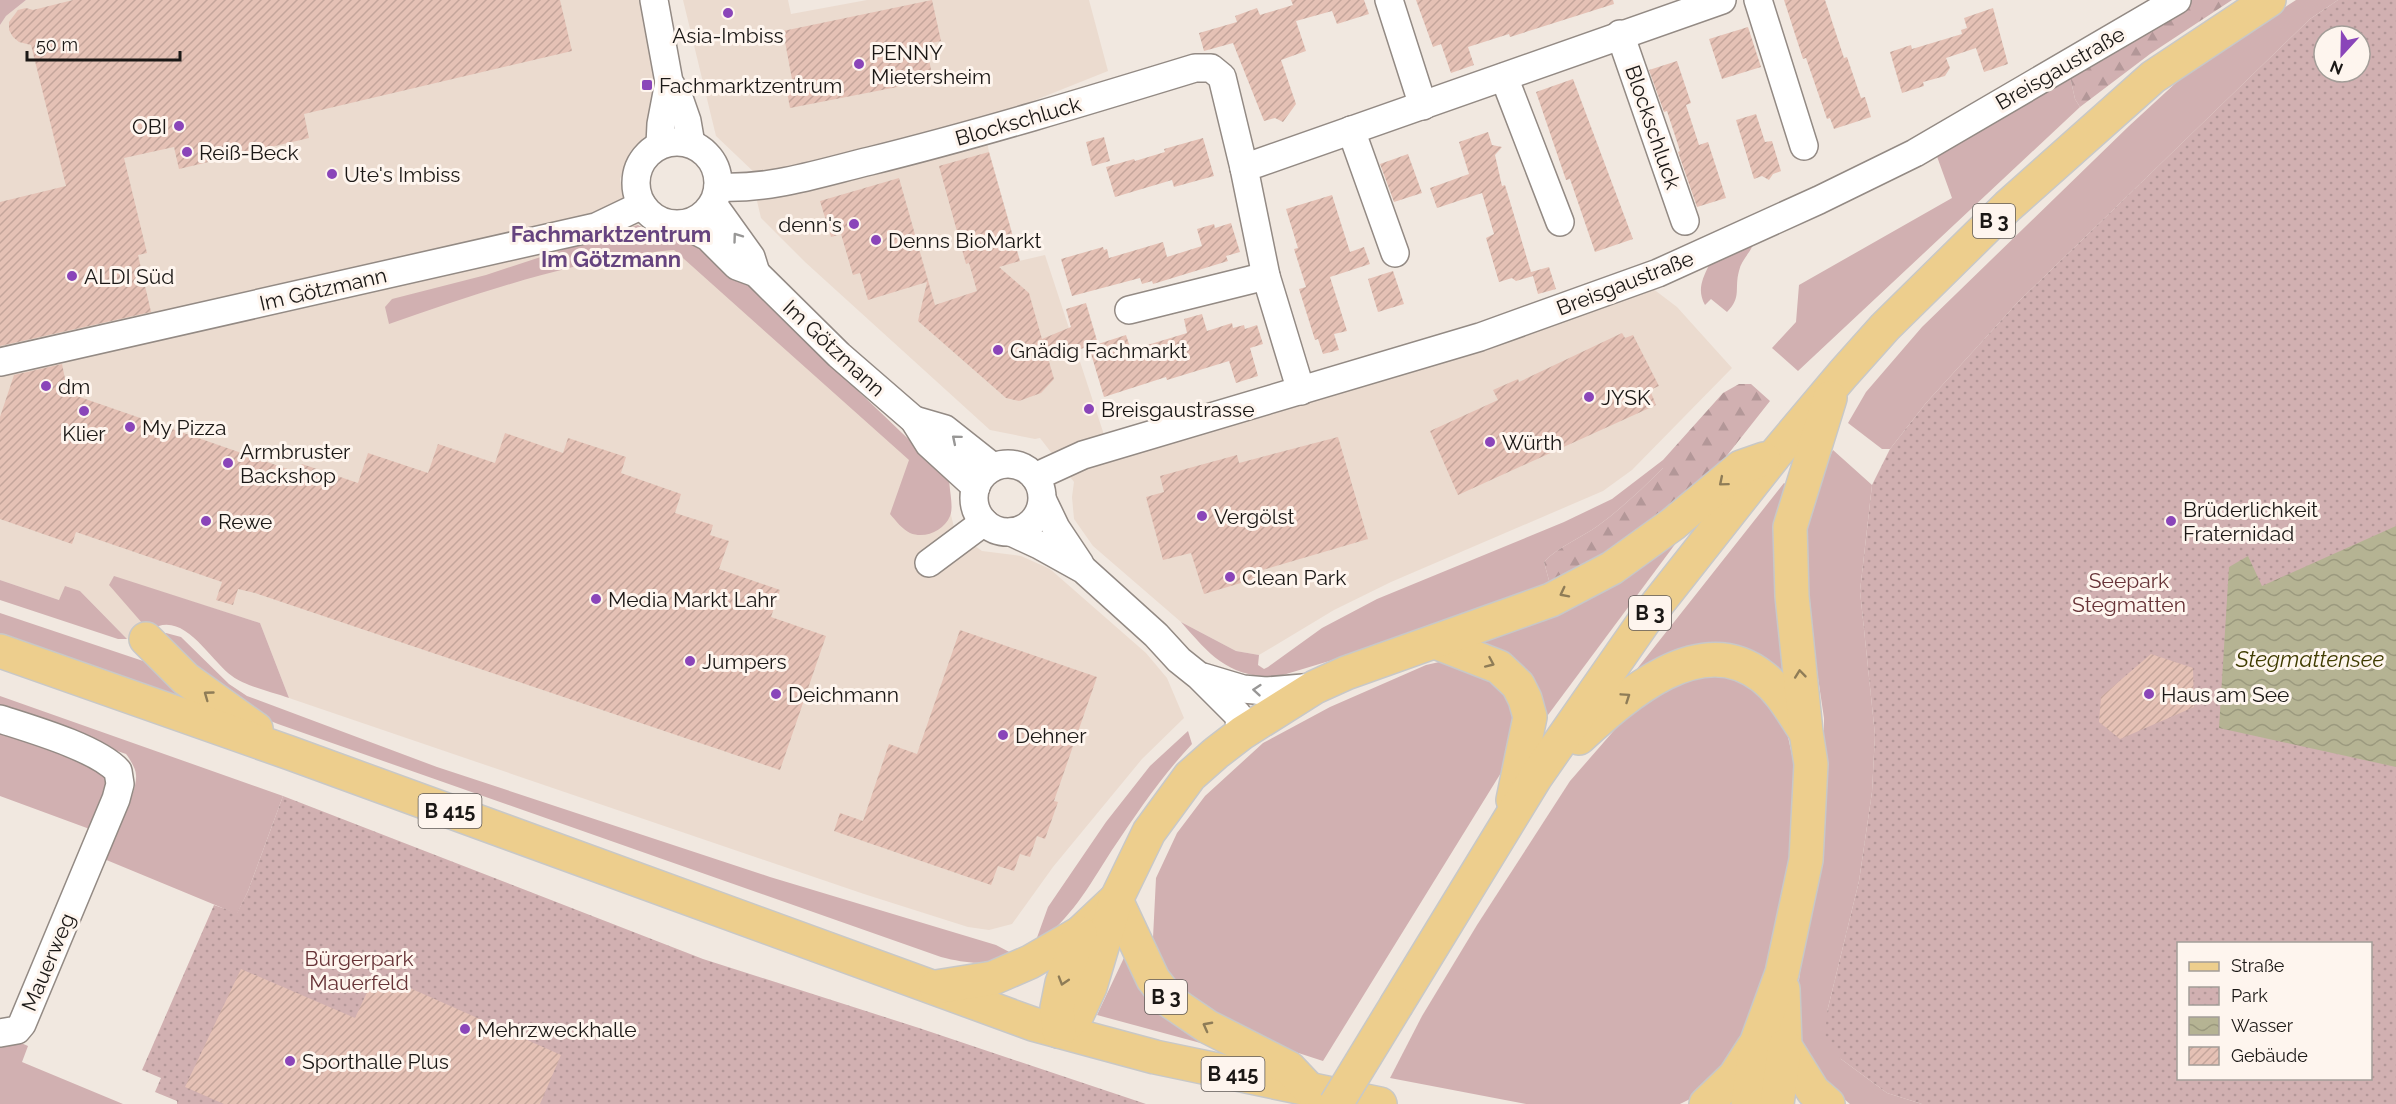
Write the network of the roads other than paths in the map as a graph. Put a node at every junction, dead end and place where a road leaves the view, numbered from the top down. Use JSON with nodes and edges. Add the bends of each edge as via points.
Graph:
{"nodes":[{"id":1,"x":654,"y":0,"type":"edge"},
{"id":2,"x":1389,"y":0,"type":"edge"},
{"id":3,"x":1722,"y":0,"type":"edge"},
{"id":4,"x":1758,"y":0,"type":"edge"},
{"id":5,"x":2177,"y":0,"type":"edge"},
{"id":6,"x":2269,"y":0,"type":"edge"},
{"id":7,"x":1620,"y":34,"type":"junction"},
{"id":8,"x":1504,"y":77,"type":"junction"},
{"id":9,"x":669,"y":82,"type":"junction"},
{"id":10,"x":1422,"y":106,"type":"junction"},
{"id":11,"x":1351,"y":130,"type":"junction"},
{"id":12,"x":692,"y":144,"type":"junction"},
{"id":13,"x":660,"y":145,"type":"junction"},
{"id":14,"x":1804,"y":146,"type":"dead end"},
{"id":15,"x":1244,"y":168,"type":"junction"},
{"id":16,"x":716,"y":195,"type":"junction"},
{"id":17,"x":642,"y":205,"type":"junction"},
{"id":18,"x":1685,"y":220,"type":"dead end"},
{"id":19,"x":1560,"y":222,"type":"dead end"},
{"id":20,"x":683,"y":224,"type":"junction"},
{"id":21,"x":1395,"y":253,"type":"dead end"},
{"id":22,"x":756,"y":273,"type":"junction"},
{"id":23,"x":1266,"y":276,"type":"junction"},
{"id":24,"x":1129,"y":310,"type":"dead end"},
{"id":25,"x":0,"y":362,"type":"edge"},
{"id":26,"x":1839,"y":379,"type":"junction"},
{"id":27,"x":1301,"y":391,"type":"junction"},
{"id":28,"x":914,"y":420,"type":"junction"},
{"id":29,"x":1779,"y":450,"type":"junction"},
{"id":30,"x":993,"y":467,"type":"junction"},
{"id":31,"x":976,"y":487,"type":"junction"},
{"id":32,"x":1039,"y":489,"type":"junction"},
{"id":33,"x":984,"y":522,"type":"junction"},
{"id":34,"x":1011,"y":532,"type":"junction"},
{"id":35,"x":929,"y":563,"type":"dead end"},
{"id":36,"x":1084,"y":570,"type":"junction"},
{"id":37,"x":146,"y":639,"type":"dead end"},
{"id":38,"x":1435,"y":642,"type":"junction"},
{"id":39,"x":0,"y":651,"type":"edge"},
{"id":40,"x":1189,"y":668,"type":"junction"},
{"id":41,"x":1315,"y":687,"type":"junction"},
{"id":42,"x":0,"y":719,"type":"edge"},
{"id":43,"x":1806,"y":732,"type":"junction"},
{"id":44,"x":1242,"y":733,"type":"junction"},
{"id":45,"x":290,"y":753,"type":"junction"},
{"id":46,"x":1535,"y":778,"type":"junction"},
{"id":47,"x":1509,"y":819,"type":"junction"},
{"id":48,"x":1116,"y":900,"type":"junction"},
{"id":49,"x":1080,"y":933,"type":"junction"},
{"id":50,"x":931,"y":988,"type":"junction"},
{"id":51,"x":1059,"y":1031,"type":"junction"},
{"id":52,"x":0,"y":1033,"type":"edge"},
{"id":53,"x":1770,"y":1045,"type":"junction"},
{"id":54,"x":1324,"y":1097,"type":"edge"},
{"id":55,"x":1380,"y":1104,"type":"edge"},
{"id":56,"x":1706,"y":1104,"type":"edge"},
{"id":57,"x":1748,"y":1104,"type":"edge"},
{"id":58,"x":1778,"y":1104,"type":"edge"},
{"id":59,"x":1828,"y":1104,"type":"edge"}],
"edges":[{"from":1,"to":9,"type":"street"},
{"from":2,"to":10,"type":"street"},
{"from":3,"to":7,"type":"street"},
{"from":4,"to":14,"type":"street"},
{"from":5,"to":27,"type":"street","name":"Breisgaustraße","via":[[1915,153],[1668,268],[1479,337]]},
{"from":6,"to":26,"type":"main road","number":"B 3","via":[[2153,76],[2008,206],[1884,327]]},
{"from":7,"to":8,"type":"street"},
{"from":7,"to":18,"type":"street","name":"Blockschluck"},
{"from":8,"to":10,"type":"street"},
{"from":8,"to":19,"type":"street"},
{"from":9,"to":12,"type":"street","via":[[687,121]]},
{"from":9,"to":13,"type":"street"},
{"from":10,"to":11,"type":"street"},
{"from":11,"to":15,"type":"street"},
{"from":11,"to":21,"type":"street"},
{"from":12,"to":13,"type":"street"},
{"from":12,"to":16,"type":"street","name":"Im Götzmann","via":[[712,161],[717,174]]},
{"from":13,"to":17,"type":"street","via":[[642,160],[637,171],[637,194]]},
{"from":15,"to":16,"type":"street","name":"Blockschluck","via":[[1222,77],[1211,68],[1194,68],[985,132]]},
{"from":15,"to":23,"type":"street","name":"Blockschluck"},
{"from":16,"to":20,"type":"street","via":[[705,213]]},
{"from":22,"to":16,"type":"street","name":"Im Götzmann","one_way":true,"via":[[752,257]]},
{"from":17,"to":20,"type":"street","name":"Im Götzmann","via":[[660,220]]},
{"from":17,"to":25,"type":"street","name":"Im Götzmann","via":[[596,227]]},
{"from":20,"to":22,"type":"street","name":"Im Götzmann","via":[[708,237],[737,266]]},
{"from":22,"to":28,"type":"street","name":"Im Götzmann","via":[[839,355]]},
{"from":23,"to":24,"type":"street"},
{"from":23,"to":27,"type":"street","name":"Blockschluck"},
{"from":26,"to":29,"type":"main road","number":"B 3"},
{"from":43,"to":26,"type":"main road","number":"B 3","one_way":true,"via":[[1792,596],[1790,527]]},
{"from":27,"to":32,"type":"street","name":"Breisgaustraße","via":[[1083,455]]},
{"from":30,"to":28,"type":"street","name":"Im Götzmann","one_way":true,"via":[[945,429]]},
{"from":28,"to":31,"type":"street","name":"Im Götzmann","via":[[929,444]]},
{"from":29,"to":38,"type":"main road","one_way":true,"via":[[1741,467],[1612,568],[1551,600]]},
{"from":29,"to":46,"type":"main road","number":"B 3","via":[[1647,617]]},
{"from":30,"to":31,"type":"street"},
{"from":30,"to":32,"type":"street","via":[[1005,464],[1027,469]]},
{"from":31,"to":33,"type":"street","via":[[975,506]]},
{"from":32,"to":34,"type":"street","via":[[1036,519]]},
{"from":32,"to":36,"type":"street","via":[[1056,528]]},
{"from":33,"to":34,"type":"street"},
{"from":33,"to":35,"type":"street"},
{"from":34,"to":36,"type":"street"},
{"from":36,"to":40,"type":"street"},
{"from":45,"to":37,"type":"main road","one_way":true,"via":[[186,680]]},
{"from":38,"to":41,"type":"main road"},
{"from":38,"to":47,"type":"main road","number":"B 3","one_way":true,"via":[[1499,667],[1518,685],[1525,699],[1530,717]]},
{"from":39,"to":45,"type":"main road","number":"B 415"},
{"from":41,"to":40,"type":"street","one_way":true,"via":[[1242,689]]},
{"from":40,"to":44,"type":"street","via":[[1238,715]]},
{"from":41,"to":44,"type":"main road"},
{"from":42,"to":52,"type":"street","name":"Mauerweg","via":[[66,742],[108,763],[118,771],[120,784],[22,1024],[18,1030]]},
{"from":46,"to":43,"type":"main road","number":"B 3","one_way":true,"via":[[1619,701],[1657,676],[1695,662],[1732,661],[1762,676],[1780,693]]},
{"from":43,"to":53,"type":"main road","number":"B 3","via":[[1811,764],[1806,860]]},
{"from":44,"to":48,"type":"main road","via":[[1190,776],[1149,832]]},
{"from":45,"to":50,"type":"main road","number":"B 415"},
{"from":46,"to":47,"type":"main road","number":"B 3"},
{"from":47,"to":54,"type":"main road","number":"B 3","bridge":true,"via":[[1397,1004]]},
{"from":48,"to":49,"type":"main road"},
{"from":48,"to":51,"type":"main road","via":[[1090,987],[1077,1015]]},
{"from":54,"to":48,"type":"main road","number":"B 3","one_way":true,"via":[[1289,1068],[1208,1027],[1170,1001],[1153,979]]},
{"from":49,"to":50,"type":"main road","via":[[1030,963],[993,978]]},
{"from":49,"to":51,"type":"main road","one_way":true,"via":[[1062,982],[1057,1008]]},
{"from":50,"to":51,"type":"main road","number":"B 415"},
{"from":51,"to":54,"type":"main road","number":"B 415"},
{"from":53,"to":56,"type":"main road","number":"B 3"},
{"from":53,"to":57,"type":"main road","number":"B 3"},
{"from":53,"to":58,"type":"main road","number":"B 3"},
{"from":53,"to":59,"type":"main road"},
{"from":54,"to":55,"type":"main road","number":"B 415"}]}
